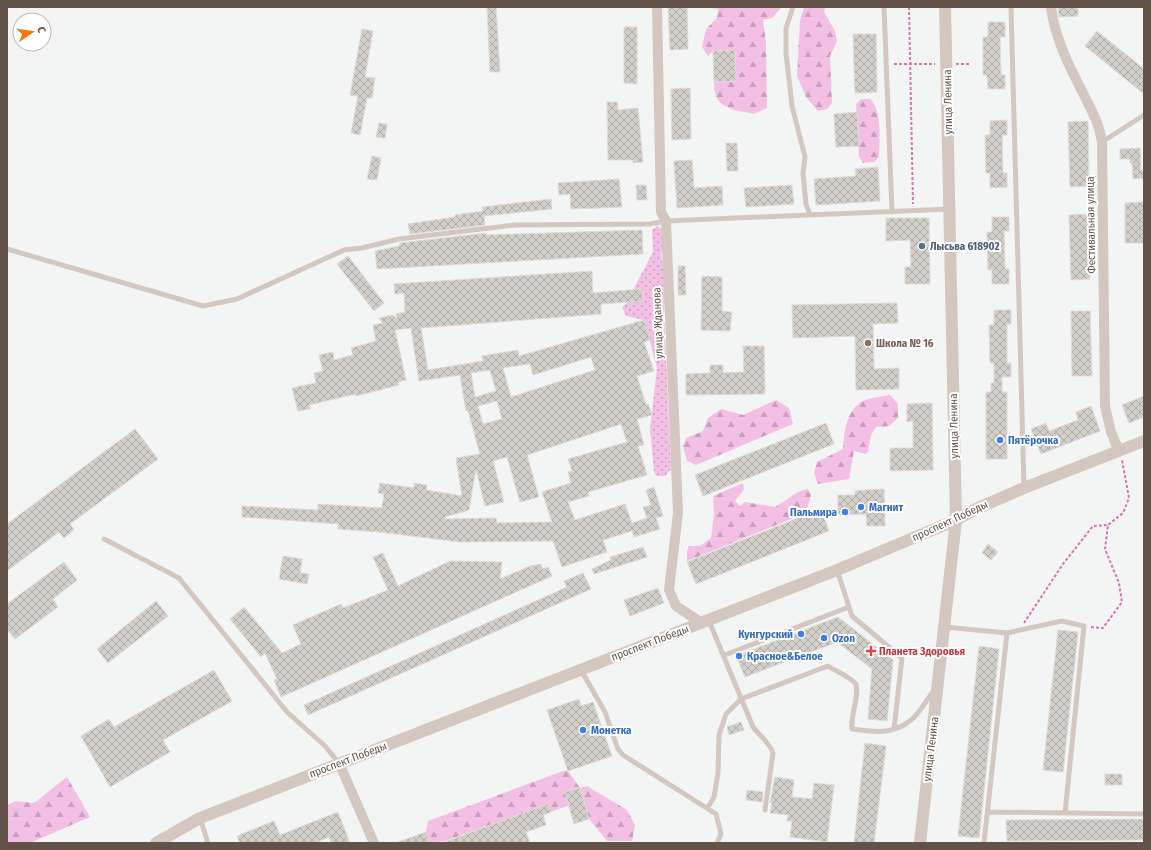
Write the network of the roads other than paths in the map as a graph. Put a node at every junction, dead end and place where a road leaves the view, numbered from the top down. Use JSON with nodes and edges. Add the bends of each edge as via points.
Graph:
{"nodes":[{"id":1,"x":657,"y":7,"type":"edge"},
{"id":2,"x":793,"y":7,"type":"edge"},
{"id":3,"x":884,"y":7,"type":"edge"},
{"id":4,"x":945,"y":7,"type":"edge"},
{"id":5,"x":1011,"y":7,"type":"edge"},
{"id":6,"x":1051,"y":7,"type":"edge"},
{"id":7,"x":1144,"y":115,"type":"edge"},
{"id":8,"x":1102,"y":142,"type":"junction"},
{"id":9,"x":950,"y":209,"type":"junction"},
{"id":10,"x":892,"y":212,"type":"junction"},
{"id":11,"x":810,"y":215,"type":"junction"},
{"id":12,"x":666,"y":221,"type":"junction"},
{"id":13,"x":7,"y":249,"type":"edge"},
{"id":14,"x":1144,"y":441,"type":"edge"},
{"id":15,"x":1119,"y":451,"type":"junction"},
{"id":16,"x":1024,"y":488,"type":"junction"},
{"id":17,"x":956,"y":520,"type":"junction"},
{"id":18,"x":104,"y":539,"type":"dead end"},
{"id":19,"x":837,"y":570,"type":"junction"},
{"id":20,"x":849,"y":607,"type":"junction"},
{"id":21,"x":705,"y":621,"type":"junction"},
{"id":22,"x":945,"y":627,"type":"junction"},
{"id":23,"x":1007,"y":633,"type":"junction"},
{"id":24,"x":725,"y":655,"type":"junction"},
{"id":25,"x":580,"y":670,"type":"junction"},
{"id":26,"x":938,"y":688,"type":"junction"},
{"id":27,"x":741,"y":699,"type":"junction"},
{"id":28,"x":894,"y":729,"type":"junction"},
{"id":29,"x":339,"y":763,"type":"junction"},
{"id":30,"x":708,"y":807,"type":"junction"},
{"id":31,"x":765,"y":810,"type":"dead end"},
{"id":32,"x":988,"y":812,"type":"junction"},
{"id":33,"x":1065,"y":813,"type":"junction"},
{"id":34,"x":1144,"y":814,"type":"edge"},
{"id":35,"x":200,"y":818,"type":"junction"},
{"id":36,"x":156,"y":843,"type":"edge"},
{"id":37,"x":208,"y":843,"type":"edge"},
{"id":38,"x":374,"y":843,"type":"edge"},
{"id":39,"x":718,"y":843,"type":"edge"},
{"id":40,"x":920,"y":843,"type":"edge"},
{"id":41,"x":984,"y":843,"type":"edge"}],
"edges":[{"from":1,"to":12,"type":"street","name":"улица Жданова","via":[[661,212]]},
{"from":2,"to":11,"type":"lane","via":[[786,28],[786,53],[792,106],[805,158],[803,174],[806,204]]},
{"from":3,"to":10,"type":"lane"},
{"from":4,"to":9,"type":"street","name":"улица Ленина"},
{"from":5,"to":16,"type":"lane"},
{"from":6,"to":8,"type":"street","name":"Фестивальная улица","via":[[1060,46],[1099,123]]},
{"from":7,"to":8,"type":"lane"},
{"from":8,"to":15,"type":"street","name":"Фестивальная улица","via":[[1105,406]]},
{"from":9,"to":10,"type":"lane"},
{"from":9,"to":17,"type":"street","name":"улица Ленина"},
{"from":10,"to":11,"type":"lane"},
{"from":11,"to":12,"type":"lane"},
{"from":12,"to":13,"type":"lane","via":[[650,224],[514,225],[399,239],[344,250],[237,299],[202,306]]},
{"from":12,"to":21,"type":"street","name":"улица Жданова","via":[[678,513],[669,590],[676,606]]},
{"from":14,"to":15,"type":"street","name":"проспект Победы"},
{"from":15,"to":16,"type":"street","name":"проспект Победы"},
{"from":16,"to":17,"type":"street","name":"проспект Победы"},
{"from":17,"to":19,"type":"street","name":"проспект Победы"},
{"from":17,"to":22,"type":"street","name":"улица Ленина"},
{"from":18,"to":29,"type":"lane","via":[[179,578],[287,712],[325,746]]},
{"from":19,"to":20,"type":"lane"},
{"from":19,"to":21,"type":"street","name":"проспект Победы"},
{"from":20,"to":24,"type":"lane"},
{"from":20,"to":28,"type":"lane","via":[[852,616],[902,658]]},
{"from":21,"to":24,"type":"lane"},
{"from":21,"to":25,"type":"street","name":"проспект Победы"},
{"from":22,"to":23,"type":"lane"},
{"from":22,"to":26,"type":"street","name":"улица Ленина"},
{"from":23,"to":32,"type":"lane"},
{"from":23,"to":33,"type":"lane","via":[[1062,621],[1084,626]]},
{"from":24,"to":27,"type":"lane"},
{"from":25,"to":29,"type":"street","name":"проспект Победы"},
{"from":25,"to":30,"type":"lane","via":[[605,712],[618,749],[623,755]]},
{"from":26,"to":28,"type":"lane","via":[[911,720]]},
{"from":26,"to":40,"type":"street","name":"улица Ленина"},
{"from":27,"to":28,"type":"lane","via":[[828,666],[855,683],[858,688],[851,722],[852,729],[879,733]]},
{"from":27,"to":30,"type":"lane","via":[[726,714],[719,735],[718,773],[714,797]]},
{"from":27,"to":31,"type":"lane","via":[[753,727],[771,746],[773,754]]},
{"from":29,"to":35,"type":"street","name":"проспект Победы"},
{"from":29,"to":38,"type":"street"},
{"from":30,"to":39,"type":"lane","via":[[716,814],[721,834]]},
{"from":32,"to":33,"type":"lane"},
{"from":32,"to":41,"type":"lane"},
{"from":33,"to":34,"type":"lane"},
{"from":35,"to":36,"type":"street","name":"проспект Победы"},
{"from":35,"to":37,"type":"lane"}]}
